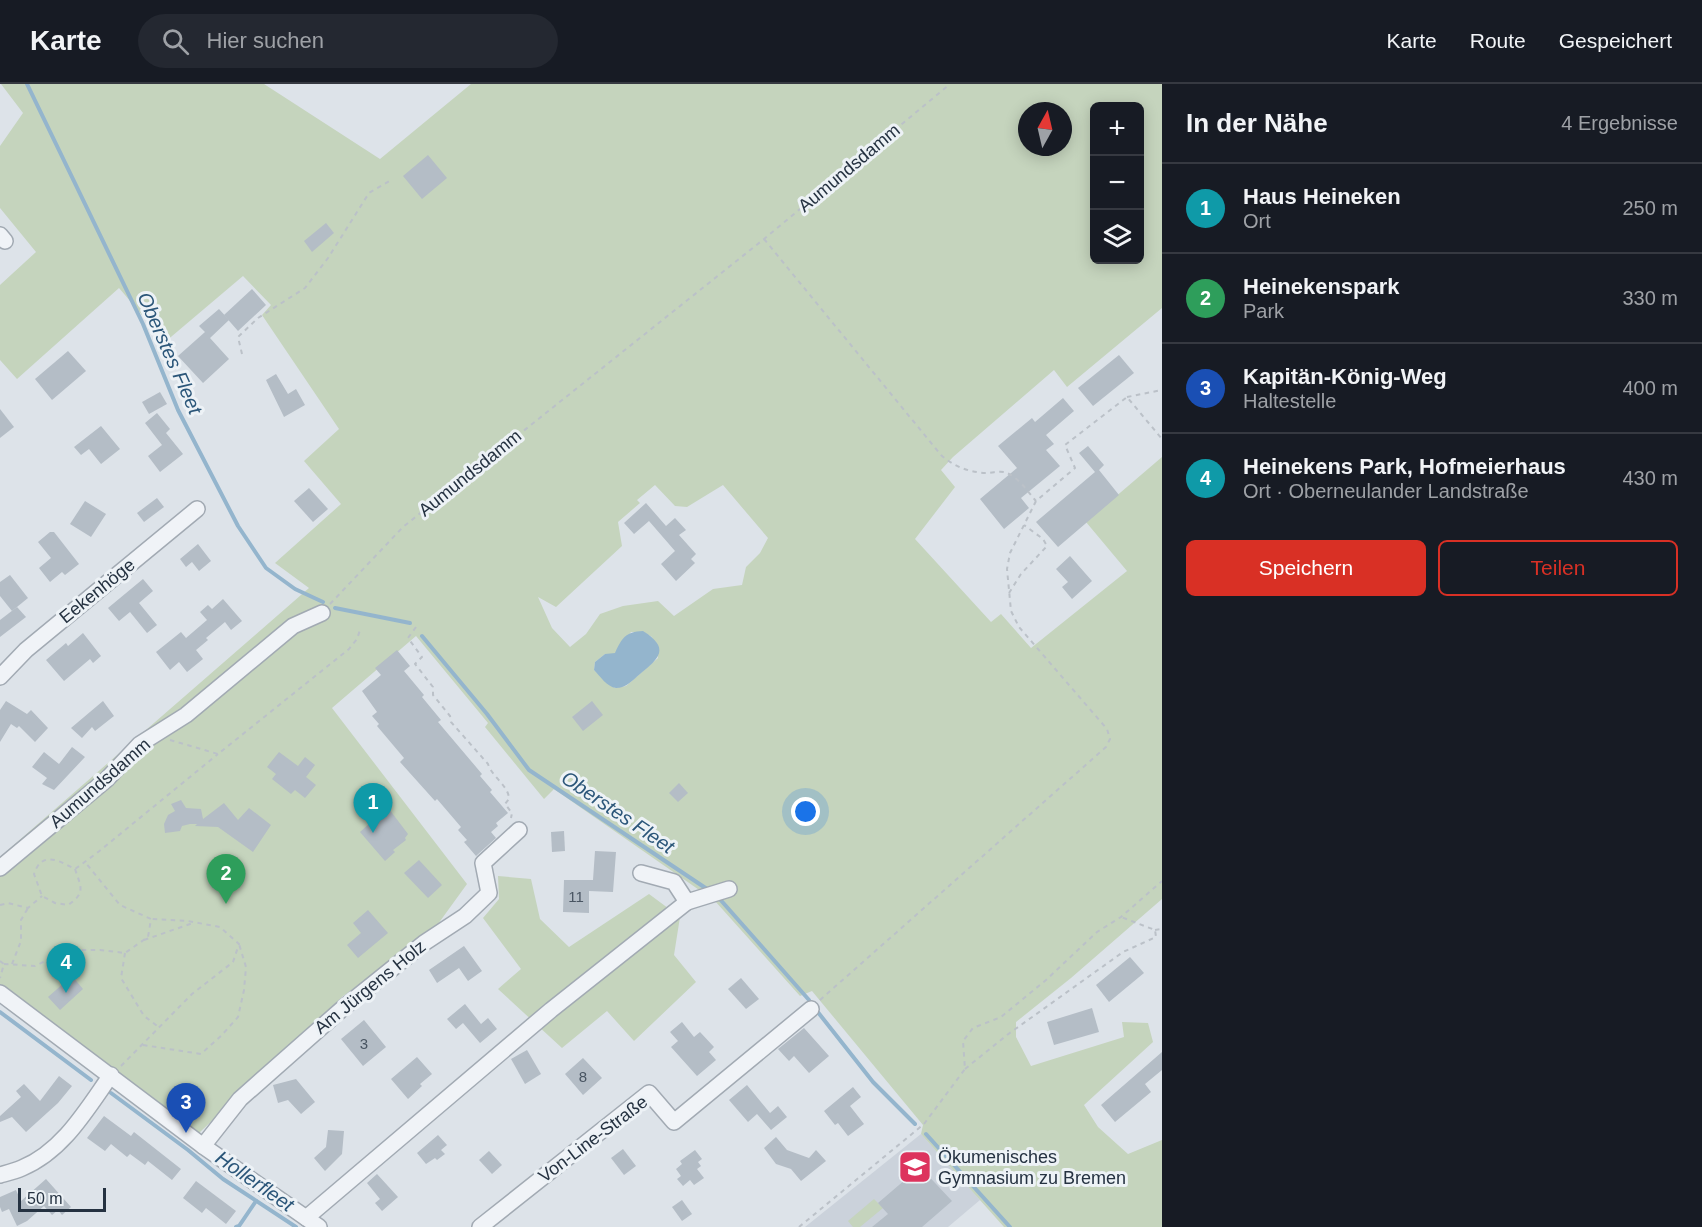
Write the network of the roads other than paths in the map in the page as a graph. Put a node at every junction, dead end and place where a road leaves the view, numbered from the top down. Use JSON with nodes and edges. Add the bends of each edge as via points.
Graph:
{"nodes":[{"id":1,"x":197,"y":509,"type":"dead end"},
{"id":2,"x":322,"y":613,"type":"road end"},
{"id":3,"x":0,"y":677,"type":"edge"},
{"id":4,"x":519,"y":830,"type":"road end"},
{"id":5,"x":0,"y":868,"type":"edge"},
{"id":6,"x":641,"y":873,"type":"dead end"},
{"id":7,"x":718,"y":892,"type":"dead end"},
{"id":8,"x":687,"y":902,"type":"junction"},
{"id":9,"x":0,"y":993,"type":"edge"},
{"id":10,"x":811,"y":1009,"type":"road end"},
{"id":11,"x":111,"y":1075,"type":"junction"},
{"id":12,"x":202,"y":1146,"type":"junction"},
{"id":13,"x":0,"y":1175,"type":"edge"},
{"id":14,"x":306,"y":1218,"type":"junction"},
{"id":15,"x":319,"y":1227,"type":"edge"},
{"id":16,"x":480,"y":1227,"type":"edge"}],
"edges":[{"from":1,"to":3,"type":"street","name":"Eekenhöge","via":[[42,637]]},
{"from":2,"to":5,"type":"street","name":"Aumundsdamm","via":[[293,626],[186,716],[140,744],[107,779]]},
{"from":4,"to":12,"type":"street","name":"Am Jürgens Holz","via":[[483,863],[489,892],[465,916],[424,943],[343,1008],[240,1099]]},
{"from":6,"to":8,"type":"street","via":[[674,882]]},
{"from":7,"to":8,"type":"street"},
{"from":8,"to":14,"type":"street","via":[[551,1010]]},
{"from":9,"to":11,"type":"street"},
{"from":10,"to":16,"type":"street","name":"Von-Line-Straße","via":[[674,1122],[649,1093]]},
{"from":11,"to":12,"type":"street"},
{"from":11,"to":13,"type":"street","via":[[76,1125],[52,1149],[23,1168]]},
{"from":12,"to":14,"type":"street"},
{"from":14,"to":15,"type":"street"}]}
